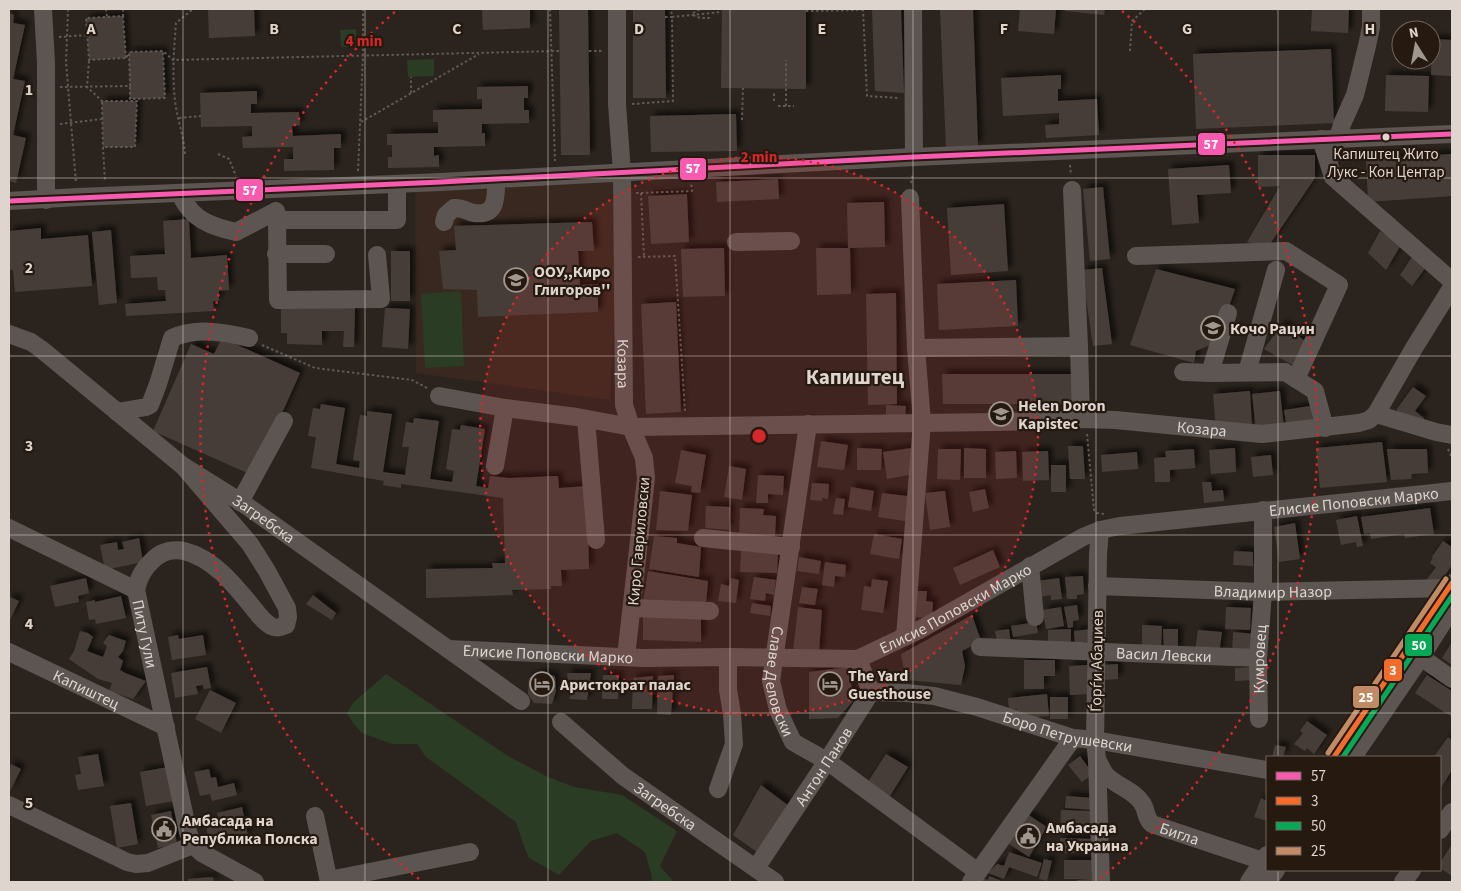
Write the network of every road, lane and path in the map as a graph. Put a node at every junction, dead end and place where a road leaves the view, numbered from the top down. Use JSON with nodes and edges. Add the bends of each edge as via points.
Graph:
{"nodes":[{"id":1,"x":43,"y":9,"type":"edge"},
{"id":2,"x":68,"y":9,"type":"edge"},
{"id":3,"x":106,"y":9,"type":"edge"},
{"id":4,"x":123,"y":9,"type":"edge"},
{"id":5,"x":193,"y":9,"type":"edge"},
{"id":6,"x":363,"y":9,"type":"edge"},
{"id":7,"x":550,"y":9,"type":"edge"},
{"id":8,"x":617,"y":9,"type":"edge"},
{"id":9,"x":671,"y":9,"type":"edge"},
{"id":10,"x":700,"y":9,"type":"edge"},
{"id":11,"x":913,"y":9,"type":"edge"},
{"id":12,"x":1145,"y":9,"type":"edge"},
{"id":13,"x":1371,"y":9,"type":"edge"},
{"id":14,"x":863,"y":10,"type":"edge"},
{"id":15,"x":806,"y":11,"type":"dead end"},
{"id":16,"x":722,"y":12,"type":"dead end"},
{"id":17,"x":690,"y":14,"type":"junction"},
{"id":18,"x":123,"y":16,"type":"junction"},
{"id":19,"x":107,"y":17,"type":"junction"},
{"id":20,"x":665,"y":17,"type":"dead end"},
{"id":21,"x":672,"y":17,"type":"junction"},
{"id":22,"x":711,"y":18,"type":"dead end"},
{"id":23,"x":68,"y":35,"type":"junction"},
{"id":24,"x":87,"y":35,"type":"junction"},
{"id":25,"x":44,"y":39,"type":"junction"},
{"id":26,"x":163,"y":51,"type":"junction"},
{"id":27,"x":551,"y":51,"type":"junction"},
{"id":28,"x":559,"y":51,"type":"dead end"},
{"id":29,"x":1130,"y":51,"type":"dead end"},
{"id":30,"x":129,"y":52,"type":"junction"},
{"id":31,"x":481,"y":52,"type":"junction"},
{"id":32,"x":363,"y":54,"type":"junction"},
{"id":33,"x":426,"y":54,"type":"junction"},
{"id":34,"x":126,"y":58,"type":"junction"},
{"id":35,"x":426,"y":59,"type":"dead end"},
{"id":36,"x":89,"y":60,"type":"junction"},
{"id":37,"x":173,"y":60,"type":"junction"},
{"id":38,"x":786,"y":60,"type":"dead end"},
{"id":39,"x":411,"y":77,"type":"dead end"},
{"id":40,"x":130,"y":86,"type":"junction"},
{"id":41,"x":68,"y":87,"type":"junction"},
{"id":42,"x":87,"y":87,"type":"junction"},
{"id":43,"x":46,"y":88,"type":"junction"},
{"id":44,"x":743,"y":88,"type":"dead end"},
{"id":45,"x":774,"y":91,"type":"dead end"},
{"id":46,"x":411,"y":93,"type":"junction"},
{"id":47,"x":914,"y":98,"type":"junction"},
{"id":48,"x":102,"y":101,"type":"junction"},
{"id":49,"x":774,"y":101,"type":"dead end"},
{"id":50,"x":617,"y":104,"type":"junction"},
{"id":51,"x":778,"y":106,"type":"dead end"},
{"id":52,"x":786,"y":106,"type":"junction"},
{"id":53,"x":794,"y":106,"type":"dead end"},
{"id":54,"x":201,"y":116,"type":"dead end"},
{"id":55,"x":179,"y":118,"type":"junction"},
{"id":56,"x":102,"y":119,"type":"junction"},
{"id":57,"x":742,"y":120,"type":"dead end"},
{"id":58,"x":361,"y":122,"type":"junction"},
{"id":59,"x":70,"y":123,"type":"junction"},
{"id":60,"x":46,"y":124,"type":"junction"},
{"id":61,"x":1452,"y":134,"type":"edge"},
{"id":62,"x":1329,"y":139,"type":"junction"},
{"id":63,"x":103,"y":147,"type":"junction"},
{"id":64,"x":1069,"y":151,"type":"junction"},
{"id":65,"x":185,"y":154,"type":"dead end"},
{"id":66,"x":218,"y":154,"type":"dead end"},
{"id":67,"x":914,"y":157,"type":"junction"},
{"id":68,"x":690,"y":168,"type":"junction"},
{"id":69,"x":622,"y":172,"type":"junction"},
{"id":70,"x":555,"y":176,"type":"junction"},
{"id":71,"x":496,"y":179,"type":"junction"},
{"id":72,"x":397,"y":184,"type":"junction"},
{"id":73,"x":358,"y":185,"type":"junction"},
{"id":74,"x":275,"y":189,"type":"junction"},
{"id":75,"x":246,"y":190,"type":"junction"},
{"id":76,"x":1072,"y":190,"type":"joint"},
{"id":77,"x":180,"y":193,"type":"junction"},
{"id":78,"x":641,"y":193,"type":"junction"},
{"id":79,"x":622,"y":195,"type":"junction"},
{"id":80,"x":78,"y":197,"type":"junction"},
{"id":81,"x":106,"y":197,"type":"junction"},
{"id":82,"x":910,"y":198,"type":"joint"},
{"id":83,"x":46,"y":200,"type":"junction"},
{"id":84,"x":9,"y":201,"type":"edge"},
{"id":85,"x":276,"y":216,"type":"junction"},
{"id":86,"x":444,"y":222,"type":"dead end"},
{"id":87,"x":791,"y":241,"type":"dead end"},
{"id":88,"x":736,"y":242,"type":"dead end"},
{"id":89,"x":276,"y":254,"type":"junction"},
{"id":90,"x":326,"y":254,"type":"dead end"},
{"id":91,"x":377,"y":256,"type":"dead end"},
{"id":92,"x":644,"y":256,"type":"junction"},
{"id":93,"x":1136,"y":256,"type":"dead end"},
{"id":94,"x":623,"y":257,"type":"junction"},
{"id":95,"x":1276,"y":270,"type":"dead end"},
{"id":96,"x":1452,"y":281,"type":"edge"},
{"id":97,"x":1452,"y":287,"type":"edge"},
{"id":98,"x":1228,"y":313,"type":"dead end"},
{"id":99,"x":9,"y":334,"type":"edge"},
{"id":100,"x":249,"y":338,"type":"joint"},
{"id":101,"x":1079,"y":346,"type":"junction"},
{"id":102,"x":916,"y":348,"type":"junction"},
{"id":103,"x":1183,"y":372,"type":"dead end"},
{"id":104,"x":1247,"y":372,"type":"junction"},
{"id":105,"x":1210,"y":373,"type":"junction"},
{"id":106,"x":1296,"y":379,"type":"junction"},
{"id":107,"x":439,"y":396,"type":"joint"},
{"id":108,"x":505,"y":408,"type":"junction"},
{"id":109,"x":117,"y":412,"type":"junction"},
{"id":110,"x":685,"y":413,"type":"dead end"},
{"id":111,"x":1376,"y":414,"type":"junction"},
{"id":112,"x":586,"y":419,"type":"junction"},
{"id":113,"x":1083,"y":419,"type":"junction"},
{"id":114,"x":284,"y":421,"type":"dead end"},
{"id":115,"x":922,"y":422,"type":"junction"},
{"id":116,"x":808,"y":424,"type":"junction"},
{"id":117,"x":631,"y":427,"type":"junction"},
{"id":118,"x":1324,"y":428,"type":"junction"},
{"id":119,"x":1450,"y":443,"type":"edge"},
{"id":120,"x":1452,"y":458,"type":"edge"},
{"id":121,"x":182,"y":466,"type":"junction"},
{"id":122,"x":495,"y":466,"type":"dead end"},
{"id":123,"x":1452,"y":491,"type":"edge"},
{"id":124,"x":240,"y":502,"type":"junction"},
{"id":125,"x":1263,"y":510,"type":"junction"},
{"id":126,"x":1120,"y":526,"type":"junction"},
{"id":127,"x":9,"y":528,"type":"edge"},
{"id":128,"x":1100,"y":530,"type":"junction"},
{"id":129,"x":702,"y":538,"type":"dead end"},
{"id":130,"x":596,"y":540,"type":"dead end"},
{"id":131,"x":791,"y":547,"type":"junction"},
{"id":132,"x":1030,"y":566,"type":"junction"},
{"id":133,"x":1451,"y":585,"type":"edge"},
{"id":134,"x":1097,"y":586,"type":"junction"},
{"id":135,"x":136,"y":590,"type":"junction"},
{"id":136,"x":1264,"y":592,"type":"junction"},
{"id":137,"x":632,"y":608,"type":"junction"},
{"id":138,"x":1452,"y":608,"type":"edge"},
{"id":139,"x":710,"y":611,"type":"dead end"},
{"id":140,"x":1035,"y":618,"type":"dead end"},
{"id":141,"x":905,"y":637,"type":"junction"},
{"id":142,"x":980,"y":647,"type":"dead end"},
{"id":143,"x":448,"y":649,"type":"junction"},
{"id":144,"x":9,"y":652,"type":"edge"},
{"id":145,"x":1096,"y":653,"type":"junction"},
{"id":146,"x":1414,"y":653,"type":"junction"},
{"id":147,"x":626,"y":657,"type":"junction"},
{"id":148,"x":728,"y":657,"type":"junction"},
{"id":149,"x":775,"y":658,"type":"junction"},
{"id":150,"x":1258,"y":658,"type":"junction"},
{"id":151,"x":858,"y":659,"type":"junction"},
{"id":152,"x":1452,"y":674,"type":"edge"},
{"id":153,"x":1452,"y":679,"type":"edge"},
{"id":154,"x":871,"y":692,"type":"junction"},
{"id":155,"x":521,"y":701,"type":"dead end"},
{"id":156,"x":1259,"y":719,"type":"dead end"},
{"id":157,"x":561,"y":722,"type":"dead end"},
{"id":158,"x":166,"y":727,"type":"junction"},
{"id":159,"x":1073,"y":738,"type":"junction"},
{"id":160,"x":1095,"y":740,"type":"junction"},
{"id":161,"x":1335,"y":756,"type":"edge"},
{"id":162,"x":1354,"y":756,"type":"edge"},
{"id":163,"x":1097,"y":759,"type":"junction"},
{"id":164,"x":827,"y":761,"type":"junction"},
{"id":165,"x":1266,"y":770,"type":"edge"},
{"id":166,"x":718,"y":789,"type":"dead end"},
{"id":167,"x":9,"y":805,"type":"edge"},
{"id":168,"x":1452,"y":812,"type":"edge"},
{"id":169,"x":315,"y":816,"type":"dead end"},
{"id":170,"x":1441,"y":828,"type":"edge"},
{"id":171,"x":193,"y":845,"type":"junction"},
{"id":172,"x":470,"y":852,"type":"dead end"},
{"id":173,"x":1266,"y":861,"type":"edge"},
{"id":174,"x":1266,"y":865,"type":"edge"},
{"id":175,"x":756,"y":868,"type":"junction"},
{"id":176,"x":1411,"y":871,"type":"edge"},
{"id":177,"x":975,"y":877,"type":"edge"},
{"id":178,"x":329,"y":881,"type":"edge"},
{"id":179,"x":255,"y":882,"type":"edge"},
{"id":180,"x":775,"y":882,"type":"edge"},
{"id":181,"x":1101,"y":882,"type":"edge"},
{"id":182,"x":1249,"y":882,"type":"edge"},
{"id":183,"x":1404,"y":882,"type":"edge"}],
"edges":[{"from":1,"to":25,"type":"street"},
{"from":2,"to":23,"type":"path"},
{"from":3,"to":19,"type":"path"},
{"from":4,"to":18,"type":"path"},
{"from":5,"to":37,"type":"path","via":[[176,23]]},
{"from":6,"to":32,"type":"path"},
{"from":7,"to":27,"type":"path"},
{"from":8,"to":50,"type":"street","name":"Козара"},
{"from":9,"to":21,"type":"path"},
{"from":10,"to":17,"type":"path"},
{"from":11,"to":47,"type":"street"},
{"from":12,"to":29,"type":"path","via":[[1132,21]]},
{"from":13,"to":62,"type":"street","via":[[1370,27],[1354,95],[1342,124]]},
{"from":14,"to":15,"type":"path"},
{"from":14,"to":47,"type":"path","via":[[867,96]]},
{"from":16,"to":17,"type":"path"},
{"from":17,"to":21,"type":"path"},
{"from":17,"to":22,"type":"path"},
{"from":18,"to":19,"type":"path"},
{"from":18,"to":34,"type":"path"},
{"from":19,"to":24,"type":"path","via":[[86,18]]},
{"from":20,"to":21,"type":"path"},
{"from":21,"to":50,"type":"path","via":[[673,101]]},
{"from":23,"to":24,"type":"path"},
{"from":23,"to":25,"type":"path"},
{"from":23,"to":41,"type":"path"},
{"from":24,"to":36,"type":"path"},
{"from":25,"to":43,"type":"street"},
{"from":26,"to":30,"type":"path"},
{"from":26,"to":37,"type":"path"},
{"from":26,"to":40,"type":"path","via":[[165,98],[130,99]]},
{"from":27,"to":28,"type":"path"},
{"from":27,"to":31,"type":"path"},
{"from":27,"to":70,"type":"path"},
{"from":30,"to":34,"type":"path"},
{"from":30,"to":40,"type":"path"},
{"from":31,"to":33,"type":"path"},
{"from":31,"to":46,"type":"path"},
{"from":32,"to":33,"type":"path"},
{"from":32,"to":37,"type":"path"},
{"from":32,"to":58,"type":"path"},
{"from":33,"to":35,"type":"path"},
{"from":34,"to":36,"type":"path"},
{"from":36,"to":42,"type":"path"},
{"from":37,"to":55,"type":"path"},
{"from":38,"to":52,"type":"path"},
{"from":39,"to":46,"type":"path"},
{"from":40,"to":42,"type":"path"},
{"from":41,"to":42,"type":"path"},
{"from":41,"to":43,"type":"path"},
{"from":41,"to":59,"type":"path"},
{"from":42,"to":48,"type":"path"},
{"from":43,"to":60,"type":"street"},
{"from":44,"to":57,"type":"path"},
{"from":45,"to":49,"type":"path"},
{"from":46,"to":58,"type":"path"},
{"from":47,"to":67,"type":"street"},
{"from":48,"to":56,"type":"path"},
{"from":48,"to":63,"type":"path","via":[[137,101],[136,147]]},
{"from":50,"to":69,"type":"street","name":"Козара"},
{"from":51,"to":52,"type":"path"},
{"from":52,"to":53,"type":"path"},
{"from":54,"to":55,"type":"path"},
{"from":55,"to":65,"type":"path"},
{"from":56,"to":59,"type":"path"},
{"from":56,"to":63,"type":"path"},
{"from":58,"to":73,"type":"path"},
{"from":59,"to":60,"type":"path"},
{"from":59,"to":80,"type":"path"},
{"from":60,"to":83,"type":"street"},
{"from":61,"to":62,"type":"street"},
{"from":62,"to":64,"type":"street"},
{"from":62,"to":96,"type":"street","via":[[1333,177]]},
{"from":63,"to":81,"type":"path"},
{"from":64,"to":67,"type":"street"},
{"from":64,"to":76,"type":"path"},
{"from":66,"to":75,"type":"path","via":[[229,159]]},
{"from":67,"to":68,"type":"street"},
{"from":67,"to":82,"type":"path"},
{"from":68,"to":69,"type":"street"},
{"from":68,"to":78,"type":"path","via":[[692,190]]},
{"from":69,"to":70,"type":"street"},
{"from":69,"to":79,"type":"street","name":"Козара"},
{"from":70,"to":71,"type":"street"},
{"from":71,"to":72,"type":"street"},
{"from":71,"to":86,"type":"street","via":[[496,202],[488,211],[474,213],[454,208]]},
{"from":72,"to":73,"type":"street"},
{"from":72,"to":85,"type":"street","via":[[398,220]]},
{"from":73,"to":74,"type":"street"},
{"from":74,"to":75,"type":"street"},
{"from":74,"to":85,"type":"street"},
{"from":75,"to":77,"type":"street"},
{"from":76,"to":101,"type":"street"},
{"from":77,"to":81,"type":"street"},
{"from":77,"to":85,"type":"street","via":[[188,208],[217,228],[236,232]]},
{"from":78,"to":79,"type":"path"},
{"from":78,"to":92,"type":"path"},
{"from":79,"to":94,"type":"street","name":"Козара"},
{"from":80,"to":81,"type":"street"},
{"from":80,"to":83,"type":"street"},
{"from":82,"to":102,"type":"street"},
{"from":83,"to":84,"type":"street"},
{"from":85,"to":89,"type":"street"},
{"from":87,"to":88,"type":"street"},
{"from":89,"to":90,"type":"street"},
{"from":89,"to":91,"type":"street","via":[[278,300],[381,299]]},
{"from":92,"to":94,"type":"path"},
{"from":92,"to":110,"type":"path","via":[[675,256]]},
{"from":93,"to":106,"type":"street","via":[[1286,251],[1340,285]]},
{"from":94,"to":117,"type":"street","name":"Козара","via":[[624,405]]},
{"from":95,"to":104,"type":"street"},
{"from":97,"to":111,"type":"street"},
{"from":98,"to":105,"type":"street"},
{"from":99,"to":109,"type":"street","name":"Загребска","via":[[41,349]]},
{"from":100,"to":107,"type":"path","via":[[314,368],[412,380]]},
{"from":100,"to":109,"type":"street","via":[[218,331],[179,334],[172,338],[150,405]]},
{"from":101,"to":102,"type":"street"},
{"from":101,"to":113,"type":"street"},
{"from":102,"to":115,"type":"street"},
{"from":103,"to":105,"type":"street"},
{"from":104,"to":105,"type":"street"},
{"from":104,"to":106,"type":"street","via":[[1284,372]]},
{"from":106,"to":118,"type":"street","via":[[1316,391]]},
{"from":107,"to":108,"type":"street"},
{"from":108,"to":112,"type":"street"},
{"from":108,"to":122,"type":"street"},
{"from":109,"to":121,"type":"street","name":"Загребска"},
{"from":111,"to":118,"type":"street","name":"Козара","via":[[1359,423]]},
{"from":111,"to":119,"type":"street","via":[[1436,432]]},
{"from":112,"to":117,"type":"street"},
{"from":112,"to":130,"type":"street"},
{"from":113,"to":115,"type":"street","name":"Козара"},
{"from":113,"to":118,"type":"street","name":"Козара","via":[[1262,434]]},
{"from":113,"to":126,"type":"path","via":[[1094,510],[1118,516]]},
{"from":114,"to":124,"type":"street"},
{"from":115,"to":116,"type":"street","name":"Козара"},
{"from":115,"to":141,"type":"street"},
{"from":116,"to":117,"type":"street","name":"Козара"},
{"from":116,"to":131,"type":"street","name":"Славе Деловски"},
{"from":117,"to":137,"type":"street","name":"Киро Гавриловски","via":[[644,458],[646,478]]},
{"from":119,"to":120,"type":"path"},
{"from":121,"to":124,"type":"street","name":"Загребска"},
{"from":121,"to":135,"type":"street","name":"Питу Гули","via":[[250,544],[283,599],[287,608],[286,625],[276,628],[264,620],[226,576],[192,553],[167,551],[157,556],[138,578]]},
{"from":123,"to":125,"type":"street","name":"Елисие Поповски Марко"},
{"from":124,"to":143,"type":"street","name":"Загребска"},
{"from":125,"to":126,"type":"street","name":"Елисие Поповски Марко"},
{"from":125,"to":136,"type":"street","name":"Кумровец"},
{"from":126,"to":128,"type":"street","name":"Елисие Поповски Марко"},
{"from":127,"to":135,"type":"street"},
{"from":128,"to":132,"type":"street","name":"Елисие Поповски Марко"},
{"from":128,"to":134,"type":"street","name":"Ѓорѓи Абаџиев"},
{"from":129,"to":131,"type":"street"},
{"from":131,"to":149,"type":"street","name":"Славе Деловски"},
{"from":132,"to":140,"type":"street"},
{"from":132,"to":141,"type":"street","name":"Елисие Поповски Марко"},
{"from":133,"to":136,"type":"street","name":"Владимир Назор"},
{"from":133,"to":146,"type":"street"},
{"from":134,"to":136,"type":"street","name":"Владимир Назор"},
{"from":134,"to":145,"type":"street","name":"Ѓорѓи Абаџиев"},
{"from":135,"to":158,"type":"street","name":"Питу Гули"},
{"from":136,"to":150,"type":"street","name":"Кумровец"},
{"from":137,"to":139,"type":"street"},
{"from":137,"to":147,"type":"street","name":"Киро Гавриловски"},
{"from":138,"to":146,"type":"street"},
{"from":141,"to":151,"type":"street","name":"Елисие Поповски Марко"},
{"from":142,"to":145,"type":"street","name":"Васил Левски"},
{"from":143,"to":147,"type":"street","name":"Елисие Поповски Марко"},
{"from":143,"to":155,"type":"street","name":"Загребска"},
{"from":144,"to":158,"type":"street","name":"Капиштец"},
{"from":145,"to":150,"type":"street","name":"Васил Левски"},
{"from":145,"to":160,"type":"street","name":"Ѓорѓи Абаџиев"},
{"from":146,"to":152,"type":"street"},
{"from":146,"to":153,"type":"street"},
{"from":146,"to":161,"type":"street"},
{"from":146,"to":162,"type":"street"},
{"from":147,"to":148,"type":"street","name":"Елисие Поповски Марко"},
{"from":148,"to":149,"type":"street","name":"Елисие Поповски Марко"},
{"from":148,"to":166,"type":"street","via":[[734,744]]},
{"from":149,"to":151,"type":"street","name":"Елисие Поповски Марко"},
{"from":149,"to":164,"type":"street","name":"Славе Деловски","via":[[771,681],[778,710],[793,742]]},
{"from":150,"to":156,"type":"street","name":"Кумровец"},
{"from":151,"to":154,"type":"street"},
{"from":154,"to":159,"type":"street","name":"Боро Петрушевски","via":[[934,696],[977,706]]},
{"from":154,"to":164,"type":"street","name":"Антон Панов"},
{"from":157,"to":175,"type":"street","name":"Загребска","via":[[623,776]]},
{"from":158,"to":171,"type":"street","name":"Питу Гули"},
{"from":159,"to":160,"type":"street","name":"Боро Петрушевски"},
{"from":159,"to":177,"type":"street"},
{"from":160,"to":163,"type":"street","name":"Ѓорѓи Абаџиев"},
{"from":160,"to":165,"type":"street","name":"Боро Петрушевски"},
{"from":163,"to":173,"type":"street","name":"Бигла","via":[[1105,774],[1142,803],[1152,824]]},
{"from":163,"to":181,"type":"street","name":"Ѓорѓи Абаџиев"},
{"from":164,"to":175,"type":"street","name":"Антон Панов"},
{"from":164,"to":177,"type":"street","name":"Славе Деловски"},
{"from":167,"to":171,"type":"street","via":[[136,864],[148,863]]},
{"from":168,"to":170,"type":"street"},
{"from":169,"to":178,"type":"street"},
{"from":171,"to":179,"type":"street"},
{"from":172,"to":178,"type":"street"},
{"from":174,"to":182,"type":"street"},
{"from":175,"to":180,"type":"street","name":"Загребска"},
{"from":176,"to":183,"type":"street"}]}
